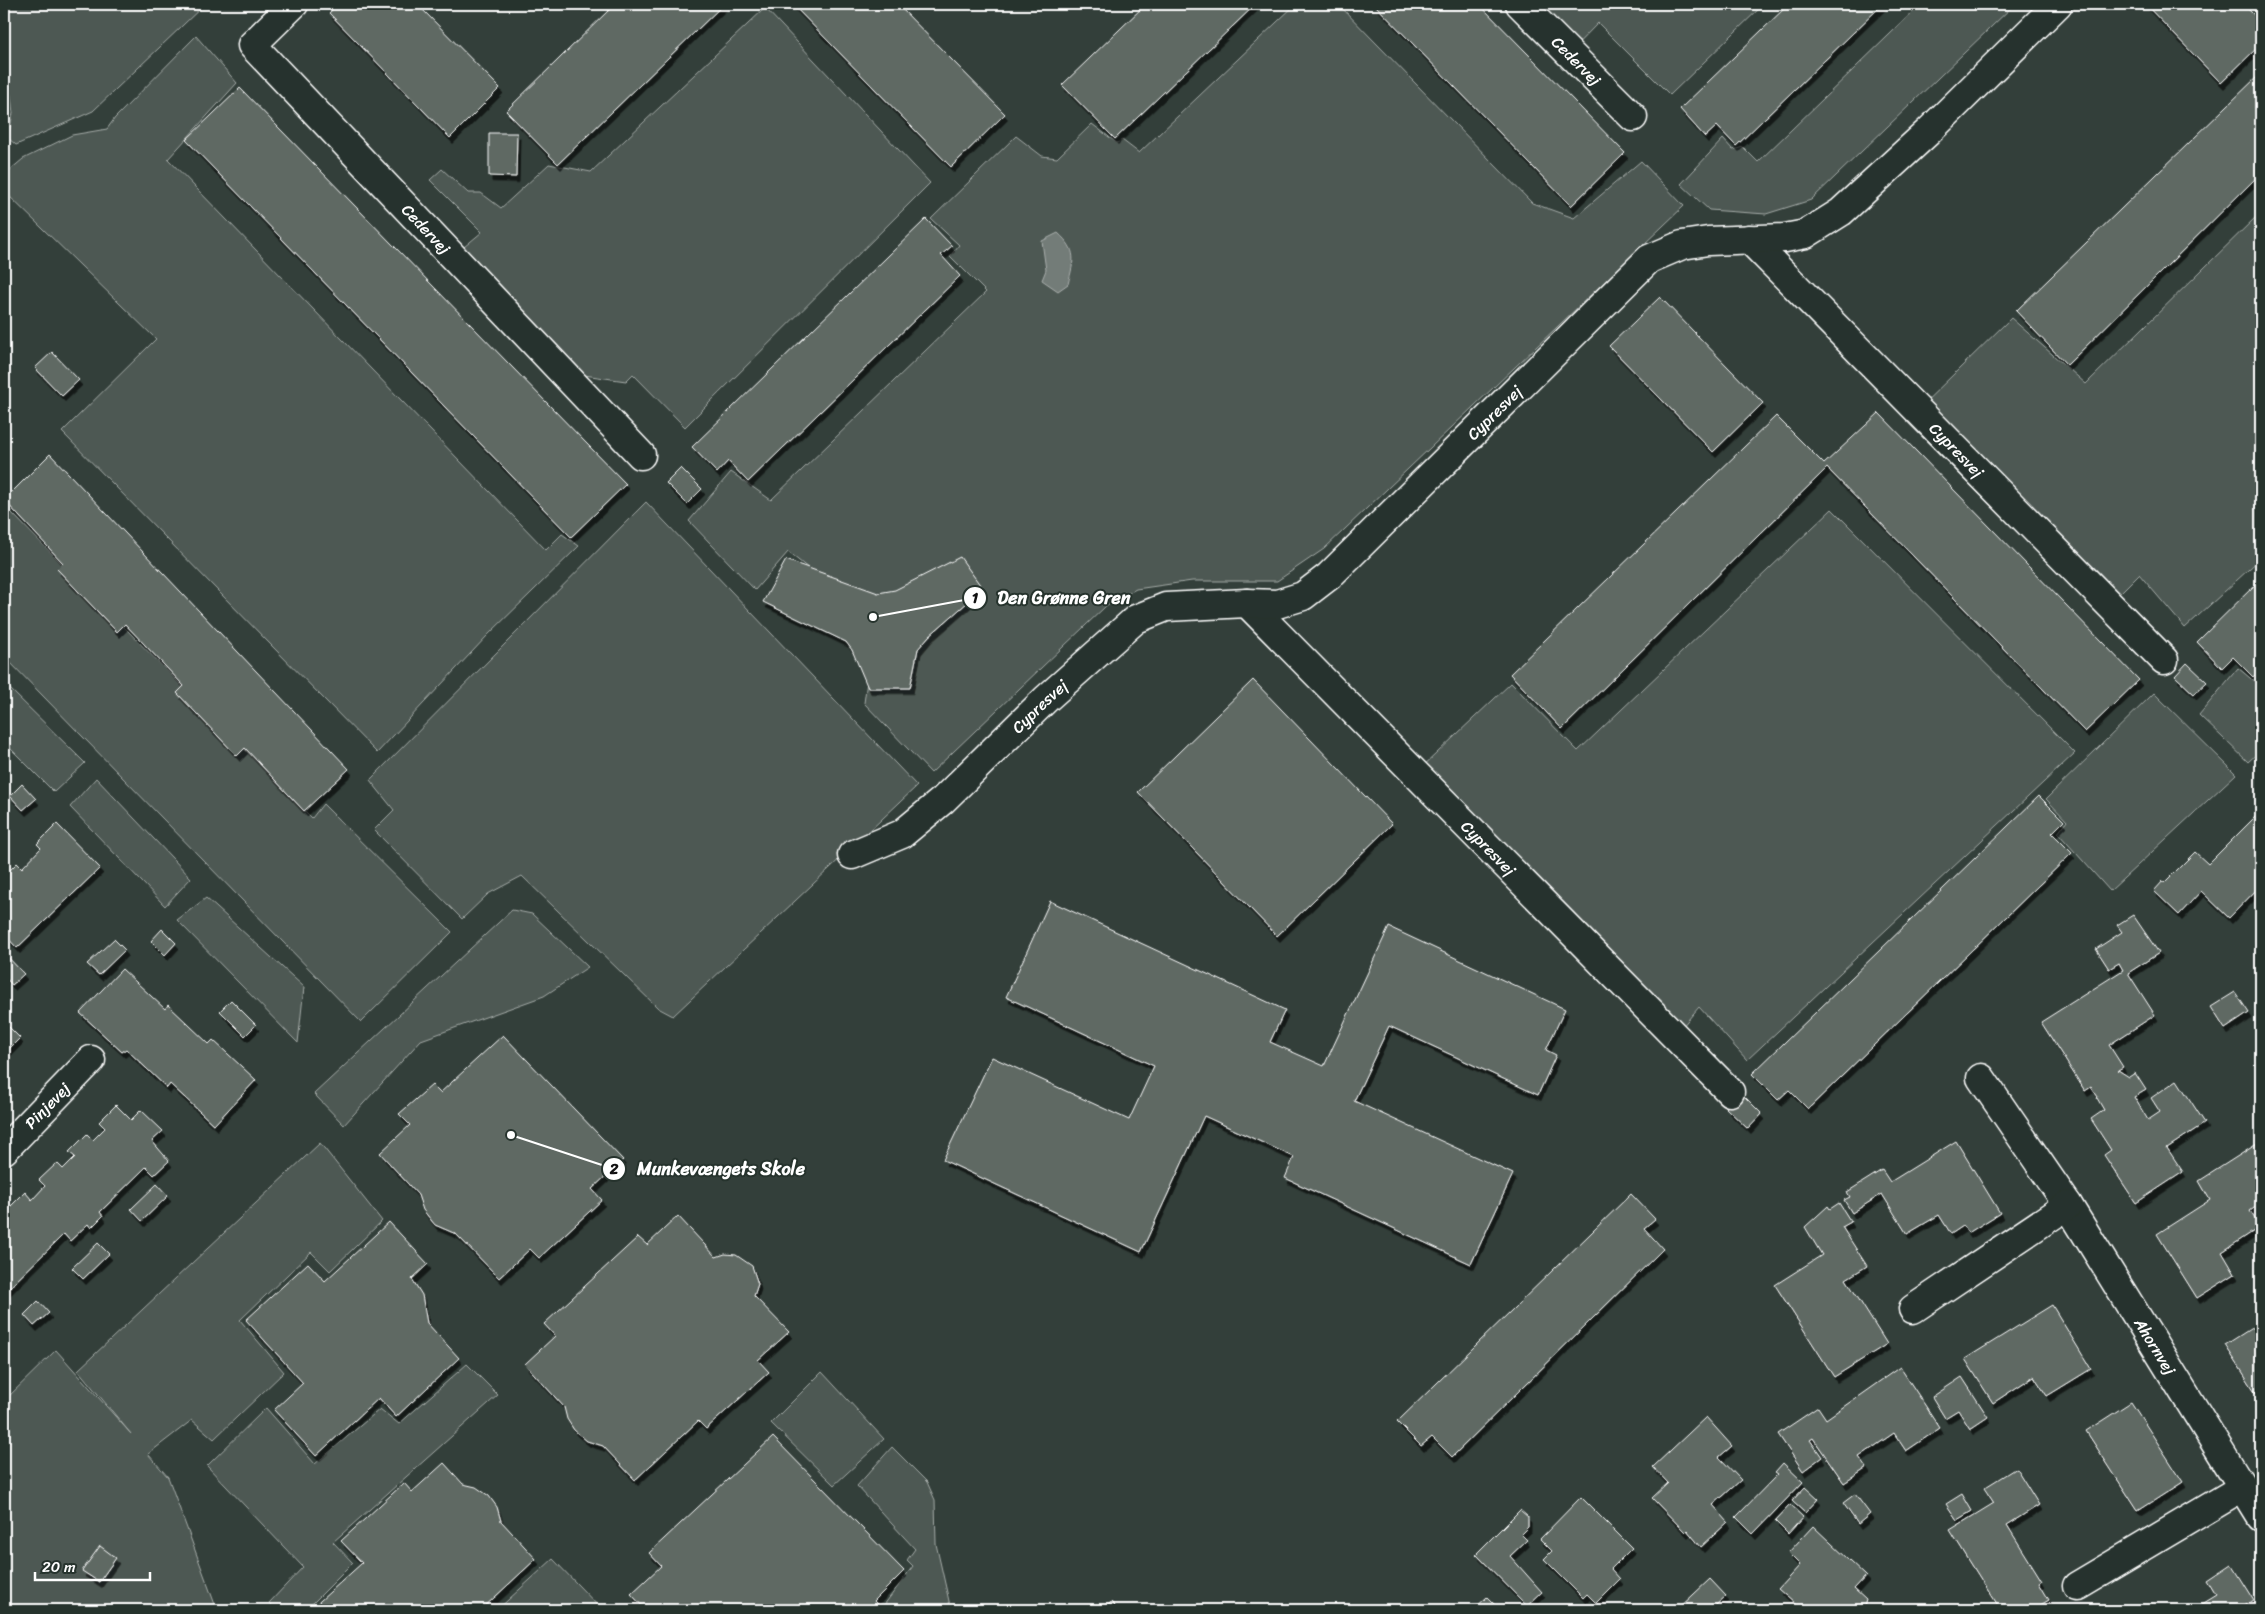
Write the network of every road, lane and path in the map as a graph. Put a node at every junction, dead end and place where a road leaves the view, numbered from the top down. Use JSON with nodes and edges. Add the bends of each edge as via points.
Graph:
{"nodes":[{"id":1,"x":294,"y":4,"type":"edge"},
{"id":2,"x":1520,"y":4,"type":"edge"},
{"id":3,"x":2058,"y":4,"type":"edge"},
{"id":4,"x":1633,"y":117,"type":"dead end"},
{"id":5,"x":1750,"y":239,"type":"junction"},
{"id":6,"x":641,"y":455,"type":"dead end"},
{"id":7,"x":1247,"y":602,"type":"junction"},
{"id":8,"x":2164,"y":660,"type":"dead end"},
{"id":9,"x":852,"y":855,"type":"dead end"},
{"id":10,"x":91,"y":1060,"type":"dead end"},
{"id":11,"x":1981,"y":1078,"type":"dead end"},
{"id":12,"x":1730,"y":1092,"type":"dead end"},
{"id":13,"x":4,"y":1150,"type":"edge"},
{"id":14,"x":2068,"y":1205,"type":"junction"},
{"id":15,"x":1913,"y":1309,"type":"dead end"},
{"id":16,"x":2242,"y":1488,"type":"junction"},
{"id":17,"x":2261,"y":1518,"type":"edge"},
{"id":18,"x":2077,"y":1586,"type":"dead end"}],
"edges":[{"from":1,"to":6,"type":"street","name":"Cedervej","via":[[252,45]]},
{"from":2,"to":4,"type":"street","name":"Cedervej"},
{"from":3,"to":5,"type":"street","name":"Cypresvej","via":[[1841,212],[1806,234]]},
{"from":5,"to":7,"type":"street","name":"Cypresvej","via":[[1682,245],[1649,259],[1329,576],[1304,596],[1277,604]]},
{"from":5,"to":8,"type":"street","name":"Cypresvej"},
{"from":7,"to":9,"type":"street","name":"Cypresvej","via":[[1166,607],[1136,619],[1046,699],[944,800],[902,834]]},
{"from":7,"to":12,"type":"street","name":"Cypresvej"},
{"from":10,"to":13,"type":"street","name":"Pinjevej"},
{"from":11,"to":14,"type":"street","name":"Ahornvej"},
{"from":14,"to":15,"type":"street"},
{"from":14,"to":16,"type":"street","name":"Ahornvej"},
{"from":16,"to":17,"type":"street","name":"Ahornvej"},
{"from":16,"to":18,"type":"street"}]}
